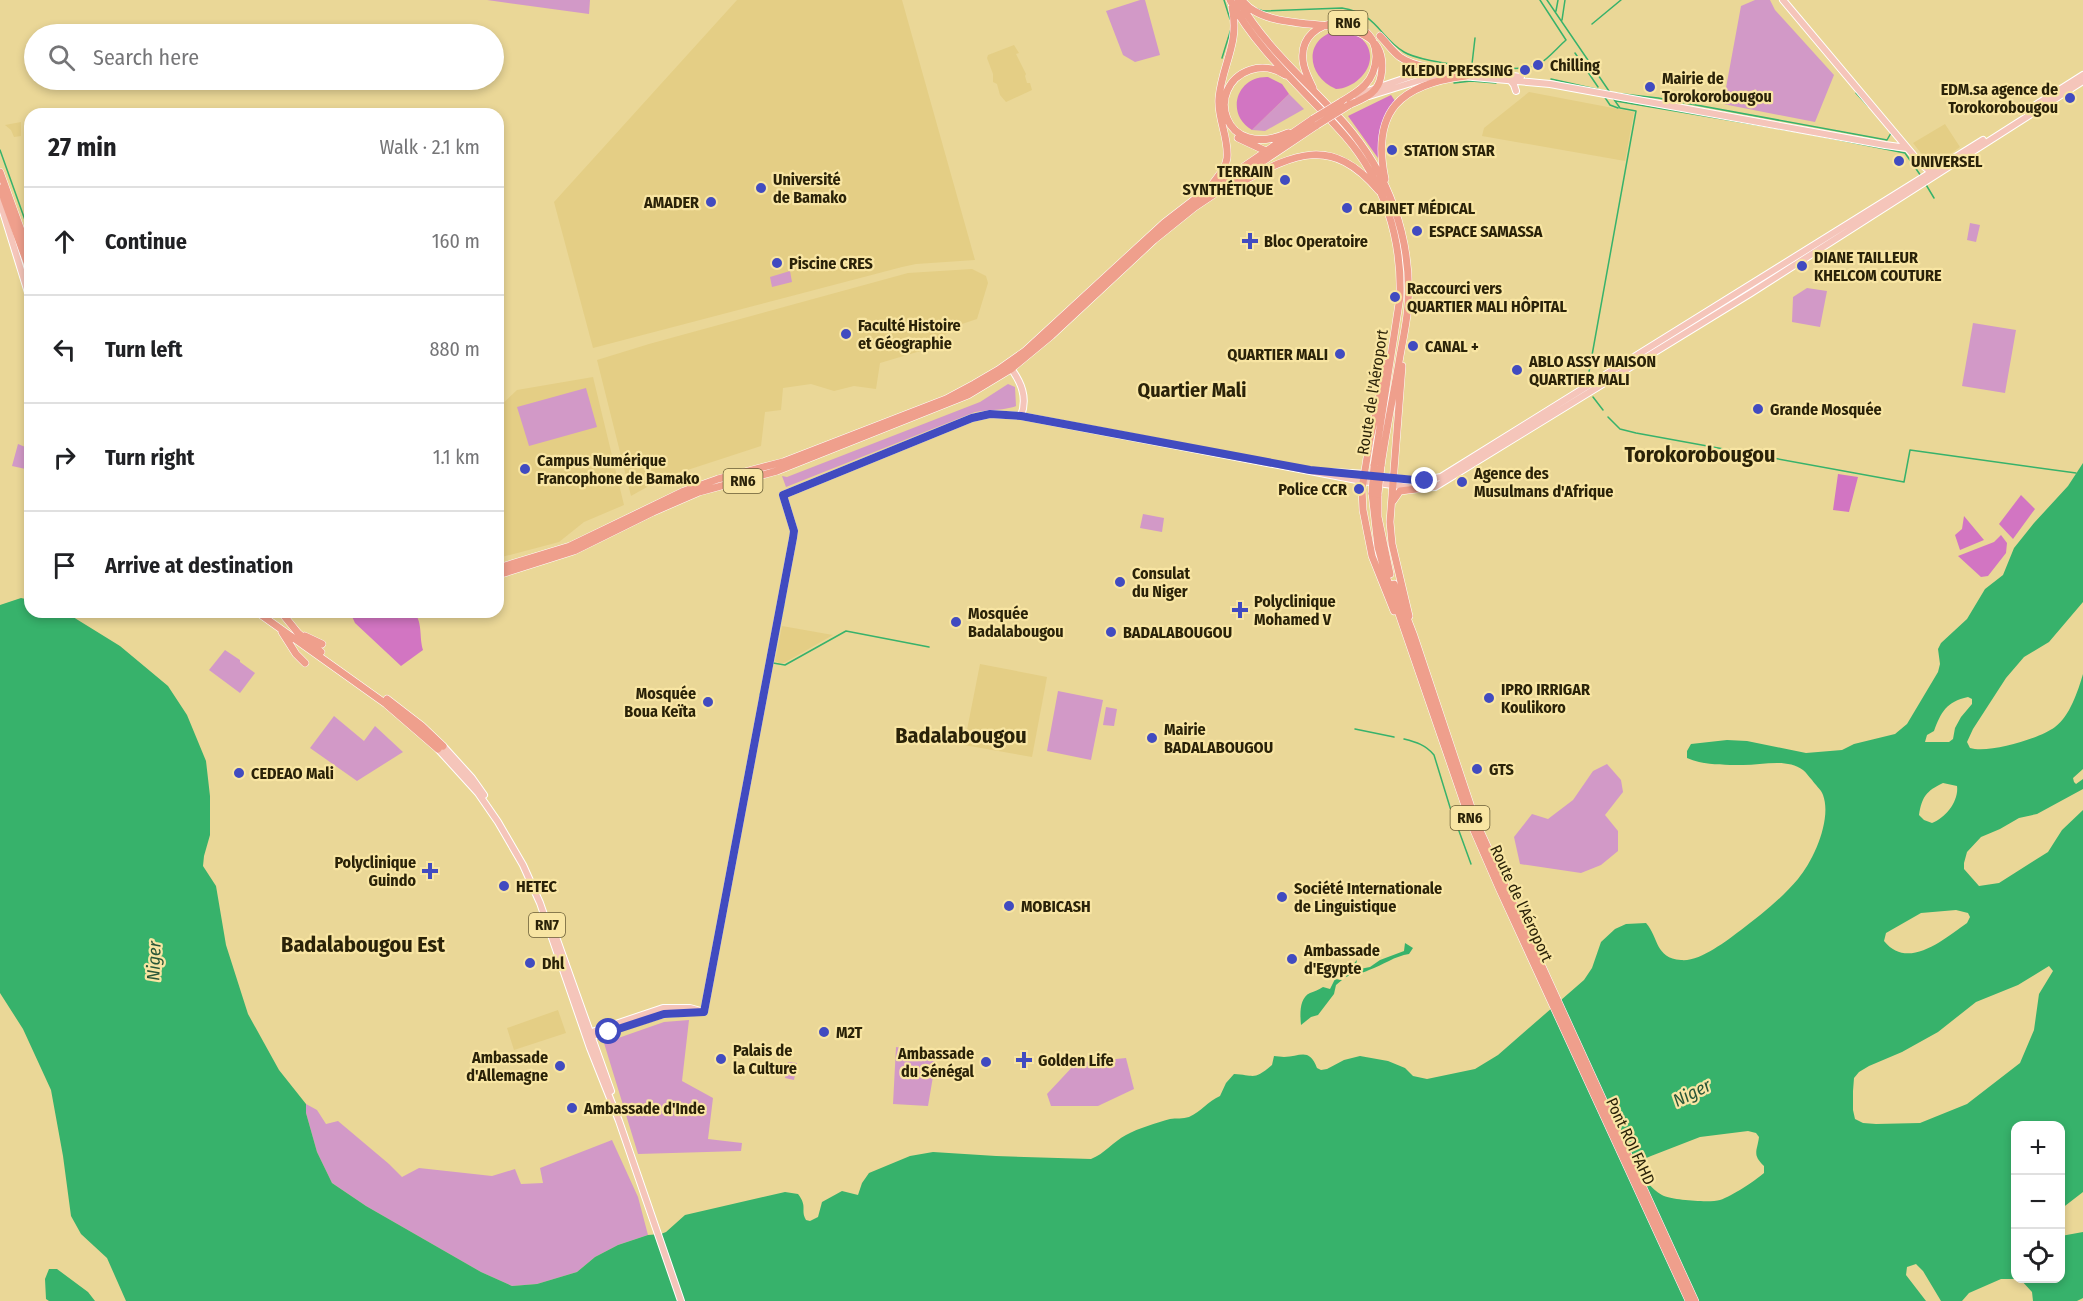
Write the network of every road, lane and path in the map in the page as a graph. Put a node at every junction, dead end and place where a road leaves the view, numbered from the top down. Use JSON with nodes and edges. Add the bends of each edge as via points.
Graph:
{"nodes":[{"id":1,"x":1235,"y":0,"type":"edge"},
{"id":2,"x":1783,"y":0,"type":"edge"},
{"id":3,"x":1293,"y":14,"type":"dead end"},
{"id":4,"x":1351,"y":16,"type":"dead end"},
{"id":5,"x":1377,"y":34,"type":"junction"},
{"id":6,"x":1474,"y":71,"type":"junction"},
{"id":7,"x":2083,"y":75,"type":"edge"},
{"id":8,"x":1466,"y":76,"type":"junction"},
{"id":9,"x":1509,"y":79,"type":"junction"},
{"id":10,"x":2083,"y":81,"type":"edge"},
{"id":11,"x":1533,"y":82,"type":"junction"},
{"id":12,"x":1297,"y":84,"type":"junction"},
{"id":13,"x":1378,"y":86,"type":"junction"},
{"id":14,"x":1516,"y":91,"type":"dead end"},
{"id":15,"x":1316,"y":93,"type":"junction"},
{"id":16,"x":1369,"y":96,"type":"junction"},
{"id":17,"x":1345,"y":102,"type":"junction"},
{"id":18,"x":1315,"y":122,"type":"junction"},
{"id":19,"x":1223,"y":124,"type":"junction"},
{"id":20,"x":1305,"y":125,"type":"junction"},
{"id":21,"x":1901,"y":140,"type":"junction"},
{"id":22,"x":1885,"y":145,"type":"junction"},
{"id":23,"x":1907,"y":147,"type":"junction"},
{"id":24,"x":1264,"y":152,"type":"junction"},
{"id":25,"x":1274,"y":153,"type":"junction"},
{"id":26,"x":1920,"y":163,"type":"junction"},
{"id":27,"x":0,"y":172,"type":"edge"},
{"id":28,"x":1932,"y":174,"type":"junction"},
{"id":29,"x":1926,"y":178,"type":"junction"},
{"id":30,"x":1386,"y":185,"type":"junction"},
{"id":31,"x":0,"y":188,"type":"edge"},
{"id":32,"x":1210,"y":188,"type":"junction"},
{"id":33,"x":1382,"y":195,"type":"junction"},
{"id":34,"x":1204,"y":201,"type":"junction"},
{"id":35,"x":0,"y":202,"type":"edge"},
{"id":36,"x":24,"y":238,"type":"edge"},
{"id":37,"x":24,"y":254,"type":"edge"},
{"id":38,"x":24,"y":280,"type":"edge"},
{"id":39,"x":1393,"y":346,"type":"junction"},
{"id":40,"x":1402,"y":346,"type":"junction"},
{"id":41,"x":1009,"y":366,"type":"junction"},
{"id":42,"x":1021,"y":416,"type":"junction"},
{"id":43,"x":1378,"y":466,"type":"junction"},
{"id":44,"x":1363,"y":478,"type":"junction"},
{"id":45,"x":1394,"y":482,"type":"junction"},
{"id":46,"x":1425,"y":488,"type":"junction"},
{"id":47,"x":1392,"y":506,"type":"junction"},
{"id":48,"x":504,"y":566,"type":"edge"},
{"id":49,"x":504,"y":573,"type":"edge"},
{"id":50,"x":265,"y":618,"type":"edge"},
{"id":51,"x":286,"y":618,"type":"edge"},
{"id":52,"x":279,"y":628,"type":"junction"},
{"id":53,"x":298,"y":633,"type":"junction"},
{"id":54,"x":1411,"y":637,"type":"junction"},
{"id":55,"x":322,"y":644,"type":"dead end"},
{"id":56,"x":305,"y":663,"type":"dead end"},
{"id":57,"x":441,"y":747,"type":"junction"},
{"id":58,"x":1550,"y":990,"type":"junction"},
{"id":59,"x":589,"y":1035,"type":"junction"},
{"id":60,"x":681,"y":1301,"type":"edge"},
{"id":61,"x":1689,"y":1301,"type":"edge"},
{"id":62,"x":1695,"y":1301,"type":"edge"}],
"edges":[{"from":1,"to":3,"type":"highway","via":[[1260,13]]},
{"from":1,"to":12,"type":"highway","name":"Route de l'Aéroport","via":[[1248,30]]},
{"from":1,"to":15,"type":"highway","name":"Route de l'Aéroport","via":[[1263,39]]},
{"from":1,"to":19,"type":"highway","via":[[1234,37],[1219,99]]},
{"from":2,"to":21,"type":"main road"},
{"from":4,"to":5,"type":"highway"},
{"from":5,"to":6,"type":"highway","via":[[1410,62]]},
{"from":5,"to":13,"type":"highway","via":[[1383,56]]},
{"from":6,"to":11,"type":"main road","via":[[1518,76]]},
{"from":6,"to":13,"type":"main road","via":[[1415,75]]},
{"from":7,"to":28,"type":"main road"},
{"from":8,"to":9,"type":"main road"},
{"from":8,"to":16,"type":"main road","via":[[1427,78]]},
{"from":8,"to":30,"type":"highway","via":[[1416,88],[1396,105],[1386,122],[1380,146]]},
{"from":9,"to":11,"type":"main road"},
{"from":9,"to":14,"type":"main road"},
{"from":10,"to":28,"type":"main road"},
{"from":11,"to":22,"type":"main road"},
{"from":12,"to":20,"type":"highway","via":[[1272,69],[1246,72],[1238,76],[1227,92],[1226,114],[1233,129],[1242,136],[1263,141]]},
{"from":12,"to":33,"type":"highway","name":"Route de l'Aéroport","via":[[1351,143]]},
{"from":13,"to":16,"type":"highway"},
{"from":13,"to":17,"type":"main road"},
{"from":15,"to":17,"type":"highway","number":"RN6","via":[[1303,63],[1306,42],[1323,26],[1350,23],[1364,30],[1372,40],[1376,60],[1366,86]]},
{"from":15,"to":30,"type":"highway","name":"Route de l'Aéroport","number":"RN6","via":[[1359,142]]},
{"from":16,"to":17,"type":"highway"},
{"from":17,"to":18,"type":"highway","bridge":true},
{"from":18,"to":20,"type":"highway"},
{"from":18,"to":25,"type":"highway"},
{"from":19,"to":24,"type":"highway","via":[[1232,134]]},
{"from":19,"to":32,"type":"highway","via":[[1227,160]]},
{"from":20,"to":24,"type":"highway","number":"RN6"},
{"from":21,"to":22,"type":"main road"},
{"from":21,"to":23,"type":"main road"},
{"from":22,"to":23,"type":"main road"},
{"from":23,"to":26,"type":"main road"},
{"from":24,"to":25,"type":"highway"},
{"from":24,"to":32,"type":"highway","number":"RN6"},
{"from":25,"to":34,"type":"highway"},
{"from":26,"to":28,"type":"main road"},
{"from":26,"to":29,"type":"main road"},
{"from":27,"to":36,"type":"highway"},
{"from":28,"to":29,"type":"main road"},
{"from":29,"to":45,"type":"main road","via":[[1441,477]]},
{"from":29,"to":46,"type":"main road","via":[[1744,297],[1443,483]]},
{"from":30,"to":40,"type":"highway","name":"Route de l'Aéroport","number":"RN6","via":[[1406,254],[1408,304]]},
{"from":31,"to":37,"type":"highway"},
{"from":32,"to":41,"type":"highway","number":"RN6","via":[[1164,222]]},
{"from":33,"to":34,"type":"highway","number":"RN6","via":[[1357,169],[1318,154],[1295,156]]},
{"from":33,"to":39,"type":"highway","name":"Route de l'Aéroport","number":"RN6","via":[[1401,271]]},
{"from":34,"to":41,"type":"highway","number":"RN6","via":[[1154,240],[1051,336]]},
{"from":35,"to":38,"type":"main road"},
{"from":39,"to":43,"type":"highway","name":"Route de l'Aéroport","number":"RN6"},
{"from":39,"to":44,"type":"highway","via":[[1384,371]]},
{"from":40,"to":43,"type":"highway","name":"Route de l'Aéroport","number":"RN6"},
{"from":40,"to":45,"type":"highway"},
{"from":41,"to":42,"type":"main road","via":[[1021,384],[1025,403]]},
{"from":41,"to":48,"type":"highway","number":"RN6","via":[[946,399],[783,462],[684,491],[570,546]]},
{"from":41,"to":49,"type":"highway","number":"RN6","via":[[968,395],[924,414],[777,471],[699,492],[574,551]]},
{"from":42,"to":44,"type":"main road"},
{"from":42,"to":59,"type":"main road","via":[[990,414],[972,418],[783,495],[793,538],[704,1012],[664,1014]]},
{"from":43,"to":54,"type":"highway","name":"Route de l'Aéroport","number":"RN6","bridge":true,"via":[[1378,547]]},
{"from":44,"to":45,"type":"main road"},
{"from":44,"to":54,"type":"highway","via":[[1363,510],[1372,556],[1384,589]]},
{"from":45,"to":46,"type":"main road"},
{"from":45,"to":47,"type":"highway"},
{"from":46,"to":47,"type":"highway","via":[[1400,491]]},
{"from":47,"to":54,"type":"highway","via":[[1392,544]]},
{"from":50,"to":52,"type":"highway","number":"RN7"},
{"from":51,"to":53,"type":"highway","number":"RN7"},
{"from":52,"to":56,"type":"highway"},
{"from":52,"to":57,"type":"highway","number":"RN7"},
{"from":53,"to":55,"type":"highway"},
{"from":53,"to":57,"type":"highway","number":"RN7","via":[[402,710]]},
{"from":54,"to":58,"type":"highway","name":"Route de l'Aéroport","number":"RN6","via":[[1476,822]]},
{"from":57,"to":59,"type":"main road","number":"RN7","via":[[472,778],[528,866]]},
{"from":58,"to":61,"type":"highway","name":"Pont ROI FAHD","number":"RN6"},
{"from":58,"to":62,"type":"highway","number":"RN6"},
{"from":59,"to":60,"type":"main road","number":"RN7"}]}
